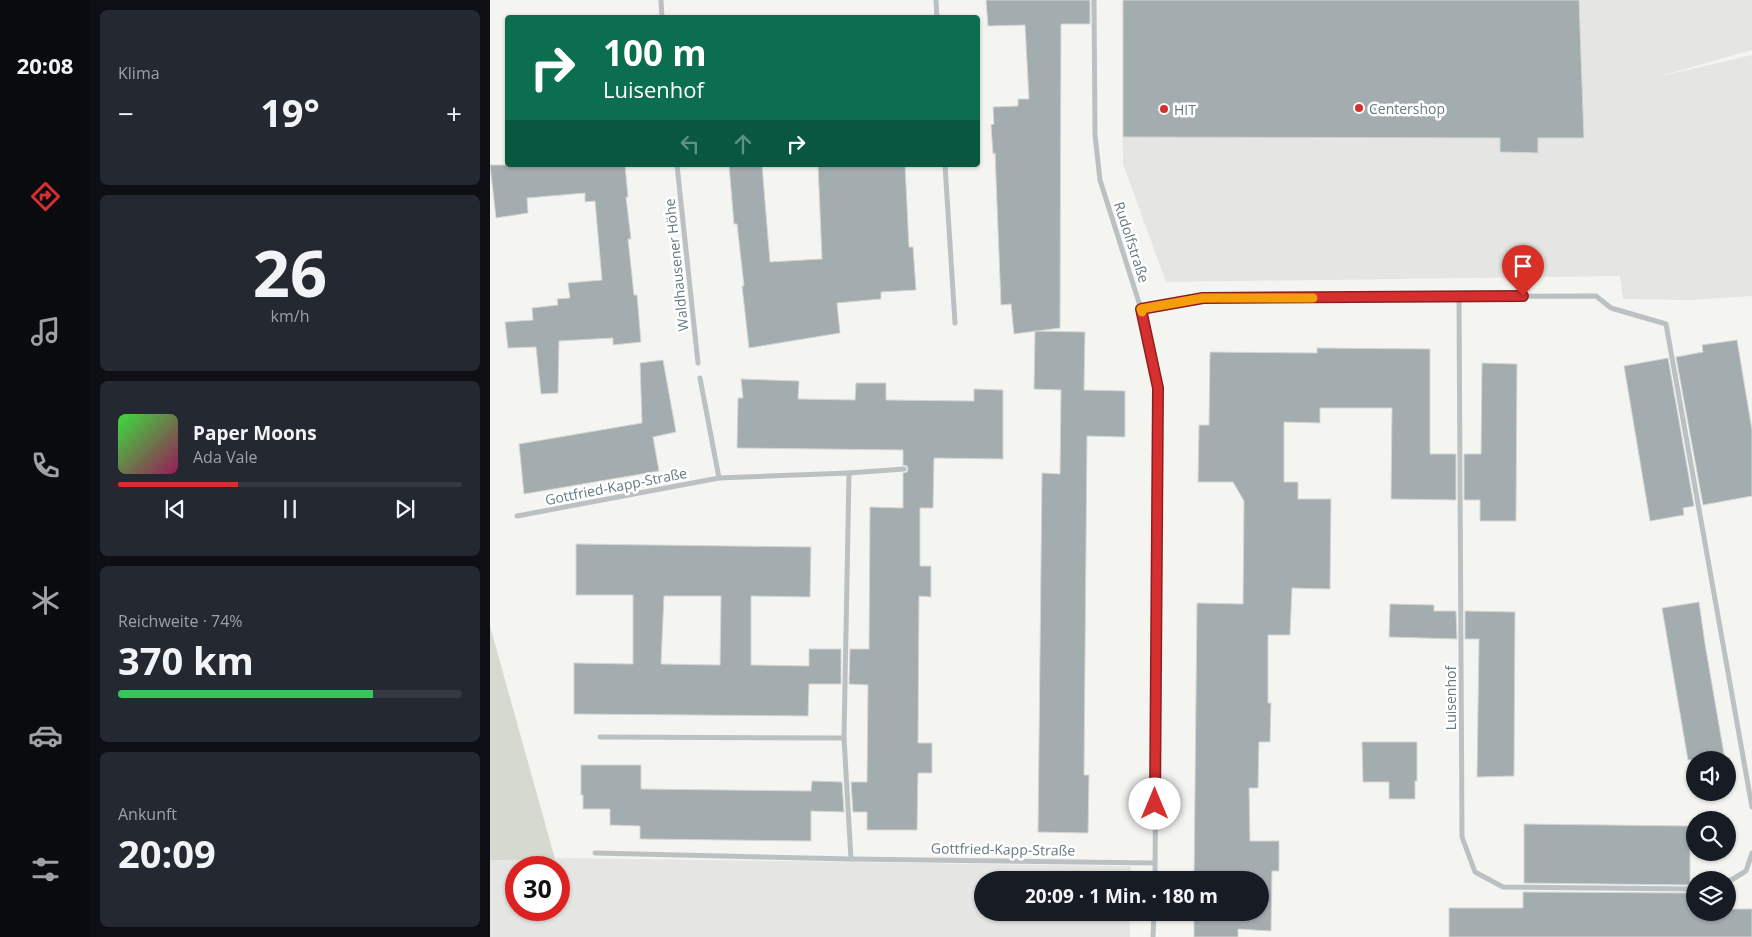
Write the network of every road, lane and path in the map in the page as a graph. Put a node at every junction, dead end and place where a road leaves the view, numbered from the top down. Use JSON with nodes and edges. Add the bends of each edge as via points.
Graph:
{"nodes":[{"id":1,"x":661,"y":0,"type":"edge"},
{"id":2,"x":936,"y":0,"type":"edge"},
{"id":3,"x":1094,"y":0,"type":"edge"},
{"id":4,"x":662,"y":15,"type":"edge"},
{"id":5,"x":937,"y":15,"type":"edge"},
{"id":6,"x":677,"y":167,"type":"edge"},
{"id":7,"x":945,"y":167,"type":"edge"},
{"id":8,"x":1459,"y":297,"type":"junction"},
{"id":9,"x":1141,"y":309,"type":"junction"},
{"id":10,"x":954,"y":323,"type":"dead end"},
{"id":11,"x":698,"y":363,"type":"dead end"},
{"id":12,"x":700,"y":378,"type":"dead end"},
{"id":13,"x":904,"y":469,"type":"dead end"},
{"id":14,"x":849,"y":473,"type":"junction"},
{"id":15,"x":719,"y":478,"type":"junction"},
{"id":16,"x":517,"y":516,"type":"dead end"},
{"id":17,"x":600,"y":737,"type":"dead end"},
{"id":18,"x":844,"y":738,"type":"junction"},
{"id":19,"x":1752,"y":807,"type":"edge"},
{"id":20,"x":595,"y":853,"type":"dead end"},
{"id":21,"x":1752,"y":853,"type":"edge"},
{"id":22,"x":850,"y":859,"type":"junction"},
{"id":23,"x":1155,"y":862,"type":"junction"},
{"id":24,"x":1155,"y":871,"type":"edge"},
{"id":25,"x":1746,"y":871,"type":"junction"},
{"id":26,"x":1752,"y":875,"type":"edge"},
{"id":27,"x":1736,"y":877,"type":"edge"},
{"id":28,"x":1686,"y":889,"type":"edge"},
{"id":29,"x":1154,"y":921,"type":"edge"},
{"id":30,"x":1153,"y":937,"type":"edge"}],
"edges":[{"from":1,"to":4,"type":"street"},
{"from":2,"to":5,"type":"street"},
{"from":3,"to":9,"type":"street","name":"Rudolfstraße","via":[[1095,135],[1100,180]]},
{"from":6,"to":11,"type":"street","name":"Waldhausener Höhe"},
{"from":7,"to":10,"type":"street"},
{"from":8,"to":9,"type":"street","via":[[1203,298]]},
{"from":8,"to":19,"type":"street","via":[[1596,296],[1611,308],[1666,324]]},
{"from":8,"to":28,"type":"street","name":"Luisenhof","via":[[1462,836],[1476,872],[1503,887]]},
{"from":9,"to":23,"type":"street","name":"Rudolfstraße","via":[[1158,388]]},
{"from":12,"to":15,"type":"street"},
{"from":13,"to":14,"type":"street","name":"Gottfried-Kapp-Straße"},
{"from":14,"to":15,"type":"street","name":"Gottfried-Kapp-Straße"},
{"from":14,"to":18,"type":"street"},
{"from":15,"to":16,"type":"street","name":"Gottfried-Kapp-Straße"},
{"from":17,"to":18,"type":"street"},
{"from":18,"to":22,"type":"street"},
{"from":20,"to":22,"type":"street","name":"Gottfried-Kapp-Straße"},
{"from":21,"to":25,"type":"street"},
{"from":22,"to":23,"type":"street","name":"Gottfried-Kapp-Straße"},
{"from":23,"to":24,"type":"street","name":"Rudolfstraße"},
{"from":25,"to":26,"type":"street"},
{"from":25,"to":27,"type":"street"},
{"from":29,"to":30,"type":"street"}]}
